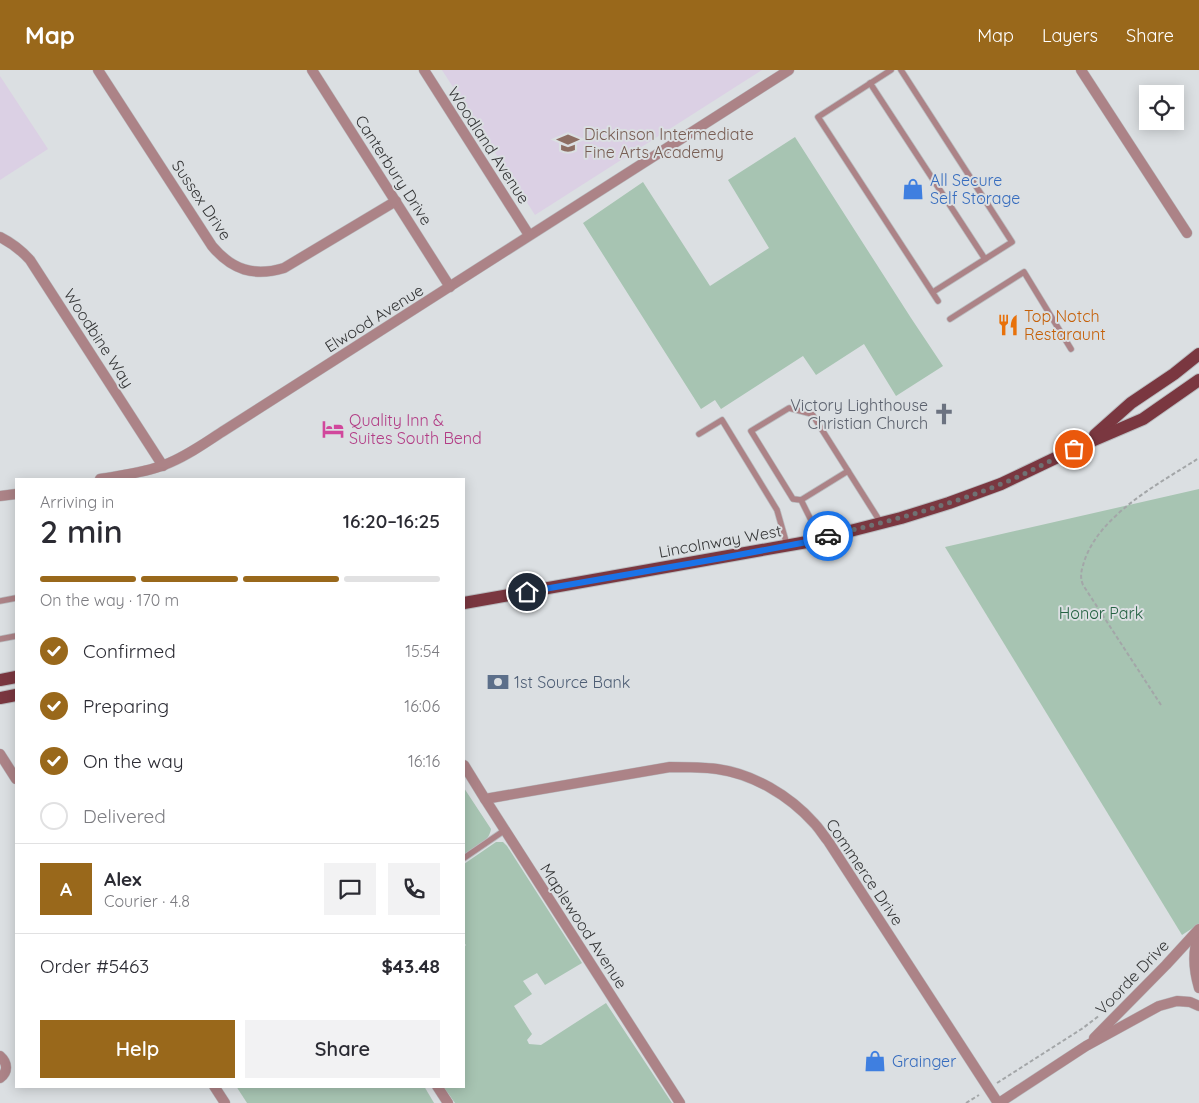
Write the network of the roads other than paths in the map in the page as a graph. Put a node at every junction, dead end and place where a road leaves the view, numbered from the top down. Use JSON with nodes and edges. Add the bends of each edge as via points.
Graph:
{"nodes":[{"id":1,"x":98,"y":70,"type":"edge"},
{"id":2,"x":312,"y":70,"type":"edge"},
{"id":3,"x":424,"y":70,"type":"edge"},
{"id":4,"x":789,"y":70,"type":"edge"},
{"id":5,"x":891,"y":70,"type":"edge"},
{"id":6,"x":901,"y":70,"type":"edge"},
{"id":7,"x":1081,"y":70,"type":"edge"},
{"id":8,"x":870,"y":84,"type":"junction"},
{"id":9,"x":396,"y":200,"type":"junction"},
{"id":10,"x":1187,"y":233,"type":"dead end"},
{"id":11,"x":529,"y":236,"type":"junction"},
{"id":12,"x":0,"y":237,"type":"edge"},
{"id":13,"x":984,"y":259,"type":"junction"},
{"id":14,"x":450,"y":287,"type":"junction"},
{"id":15,"x":933,"y":292,"type":"junction"},
{"id":16,"x":938,"y":301,"type":"dead end"},
{"id":17,"x":950,"y":319,"type":"dead end"},
{"id":18,"x":1071,"y":349,"type":"dead end"},
{"id":19,"x":1199,"y":354,"type":"edge"},
{"id":20,"x":1199,"y":380,"type":"edge"},
{"id":21,"x":699,"y":434,"type":"dead end"},
{"id":22,"x":1087,"y":443,"type":"junction"},
{"id":23,"x":163,"y":466,"type":"junction"},
{"id":24,"x":848,"y":471,"type":"junction"},
{"id":25,"x":105,"y":478,"type":"edge"},
{"id":26,"x":15,"y":494,"type":"edge"},
{"id":27,"x":0,"y":496,"type":"edge"},
{"id":28,"x":801,"y":500,"type":"junction"},
{"id":29,"x":881,"y":523,"type":"junction"},
{"id":30,"x":820,"y":538,"type":"junction"},
{"id":31,"x":787,"y":545,"type":"junction"},
{"id":32,"x":15,"y":598,"type":"edge"},
{"id":33,"x":0,"y":601,"type":"edge"},
{"id":34,"x":465,"y":603,"type":"edge"},
{"id":35,"x":15,"y":636,"type":"edge"},
{"id":36,"x":0,"y":639,"type":"edge"},
{"id":37,"x":15,"y":677,"type":"edge"},
{"id":38,"x":0,"y":680,"type":"edge"},
{"id":39,"x":15,"y":696,"type":"edge"},
{"id":40,"x":0,"y":698,"type":"edge"},
{"id":41,"x":0,"y":754,"type":"edge"},
{"id":42,"x":465,"y":767,"type":"edge"},
{"id":43,"x":15,"y":777,"type":"edge"},
{"id":44,"x":485,"y":799,"type":"junction"},
{"id":45,"x":505,"y":830,"type":"junction"},
{"id":46,"x":465,"y":857,"type":"edge"},
{"id":47,"x":1199,"y":929,"type":"edge"},
{"id":48,"x":1199,"y":934,"type":"edge"},
{"id":49,"x":1199,"y":988,"type":"edge"},
{"id":50,"x":1199,"y":1006,"type":"edge"},
{"id":51,"x":1086,"y":1046,"type":"junction"},
{"id":52,"x":0,"y":1056,"type":"edge"},
{"id":53,"x":0,"y":1078,"type":"edge"},
{"id":54,"x":215,"y":1088,"type":"edge"},
{"id":55,"x":438,"y":1088,"type":"edge"},
{"id":56,"x":225,"y":1103,"type":"edge"},
{"id":57,"x":448,"y":1103,"type":"edge"},
{"id":58,"x":680,"y":1103,"type":"edge"},
{"id":59,"x":998,"y":1103,"type":"edge"}],
"edges":[{"from":1,"to":9,"type":"street","name":"Sussex Drive","via":[[212,246],[241,269],[261,272],[284,268]]},
{"from":2,"to":9,"type":"street","name":"Canterbury Drive"},
{"from":3,"to":11,"type":"street","name":"Woodland Avenue"},
{"from":4,"to":11,"type":"street","name":"Elwood Avenue"},
{"from":5,"to":8,"type":"lane"},
{"from":6,"to":13,"type":"lane","via":[[1012,242]]},
{"from":7,"to":10,"type":"street"},
{"from":8,"to":13,"type":"lane"},
{"from":8,"to":15,"type":"lane","via":[[818,117]]},
{"from":9,"to":14,"type":"street","name":"Canterbury Drive"},
{"from":11,"to":14,"type":"street","name":"Elwood Avenue"},
{"from":12,"to":23,"type":"street","name":"Woodbine Way","via":[[30,260]]},
{"from":13,"to":15,"type":"lane"},
{"from":14,"to":23,"type":"street","name":"Elwood Avenue"},
{"from":15,"to":16,"type":"lane"},
{"from":17,"to":18,"type":"lane","via":[[1024,272]]},
{"from":19,"to":22,"type":"main road","name":"Lincolnway West","via":[[1131,403]]},
{"from":20,"to":22,"type":"main road","name":"Lincolnway West","via":[[1143,419]]},
{"from":21,"to":31,"type":"lane","via":[[722,420],[778,510]]},
{"from":22,"to":29,"type":"main road","name":"Lincolnway West","via":[[1001,484]]},
{"from":23,"to":25,"type":"street","name":"Elwood Avenue"},
{"from":24,"to":28,"type":"lane"},
{"from":24,"to":28,"type":"lane","via":[[812,414],[789,408],[751,431],[792,500]]},
{"from":24,"to":29,"type":"lane"},
{"from":26,"to":27,"type":"street"},
{"from":28,"to":30,"type":"lane"},
{"from":29,"to":30,"type":"main road","name":"Lincolnway West"},
{"from":30,"to":31,"type":"main road","name":"Lincolnway West"},
{"from":31,"to":34,"type":"main road","name":"Lincolnway West"},
{"from":32,"to":33,"type":"lane"},
{"from":35,"to":36,"type":"lane"},
{"from":37,"to":38,"type":"main road"},
{"from":39,"to":40,"type":"main road"},
{"from":41,"to":43,"type":"street"},
{"from":42,"to":44,"type":"street","name":"Maplewood Avenue"},
{"from":44,"to":45,"type":"street","name":"Maplewood Avenue"},
{"from":44,"to":59,"type":"street","name":"Commerce Drive","via":[[670,767],[719,769],[740,774],[778,792],[814,823],[828,842]]},
{"from":45,"to":46,"type":"lane"},
{"from":45,"to":58,"type":"street","name":"Maplewood Avenue"},
{"from":47,"to":51,"type":"street","name":"Voorde Drive"},
{"from":48,"to":49,"type":"street","via":[[1195,958]]},
{"from":50,"to":51,"type":"street","name":"Voorde Drive","via":[[1177,1000],[1159,1006]]},
{"from":51,"to":59,"type":"street","name":"Voorde Drive"},
{"from":52,"to":53,"type":"street","via":[[6,1069]]},
{"from":54,"to":56,"type":"street"},
{"from":55,"to":57,"type":"street"}]}
